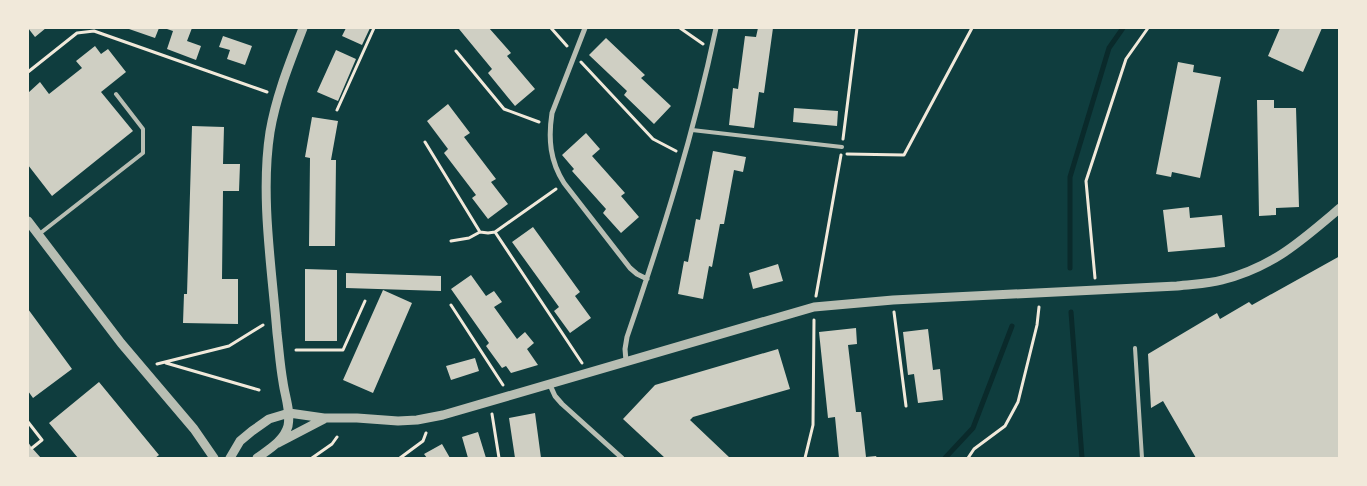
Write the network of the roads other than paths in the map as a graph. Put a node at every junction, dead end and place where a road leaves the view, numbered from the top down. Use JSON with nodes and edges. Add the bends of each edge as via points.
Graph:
{"nodes":[{"id":1,"x":303,"y":28,"type":"edge"},
{"id":2,"x":585,"y":28,"type":"edge"},
{"id":3,"x":716,"y":28,"type":"edge"},
{"id":4,"x":116,"y":94,"type":"dead end"},
{"id":5,"x":692,"y":130,"type":"junction"},
{"id":6,"x":842,"y":147,"type":"road end"},
{"id":7,"x":1340,"y":208,"type":"edge"},
{"id":8,"x":28,"y":220,"type":"edge"},
{"id":9,"x":38,"y":234,"type":"junction"},
{"id":10,"x":647,"y":279,"type":"junction"},
{"id":11,"x":1135,"y":348,"type":"dead end"},
{"id":12,"x":626,"y":361,"type":"junction"},
{"id":13,"x":550,"y":385,"type":"junction"},
{"id":14,"x":289,"y":413,"type":"junction"},
{"id":15,"x":324,"y":418,"type":"junction"},
{"id":16,"x":276,"y":445,"type":"junction"},
{"id":17,"x":214,"y":458,"type":"edge"},
{"id":18,"x":230,"y":458,"type":"edge"},
{"id":19,"x":257,"y":458,"type":"edge"},
{"id":20,"x":622,"y":458,"type":"edge"},
{"id":21,"x":1142,"y":458,"type":"edge"}],
"edges":[{"from":1,"to":14,"type":"street","via":[[277,96],[266,168],[279,350]]},
{"from":2,"to":10,"type":"street","via":[[550,126],[551,155],[564,183],[630,268]]},
{"from":3,"to":5,"type":"street"},
{"from":4,"to":9,"type":"lane","via":[[143,128],[143,153]]},
{"from":5,"to":6,"type":"lane"},
{"from":5,"to":10,"type":"street"},
{"from":7,"to":12,"type":"street","via":[[1275,260],[1221,280],[1177,286],[814,307]]},
{"from":8,"to":9,"type":"street"},
{"from":9,"to":17,"type":"street"},
{"from":10,"to":12,"type":"street","via":[[627,337]]},
{"from":11,"to":21,"type":"lane"},
{"from":12,"to":13,"type":"street"},
{"from":13,"to":15,"type":"street","via":[[417,420]]},
{"from":13,"to":20,"type":"street","via":[[562,404]]},
{"from":14,"to":15,"type":"street"},
{"from":14,"to":16,"type":"street","via":[[287,428]]},
{"from":14,"to":18,"type":"street","via":[[269,419],[252,431],[240,441]]},
{"from":15,"to":16,"type":"street"},
{"from":16,"to":19,"type":"street"}]}
